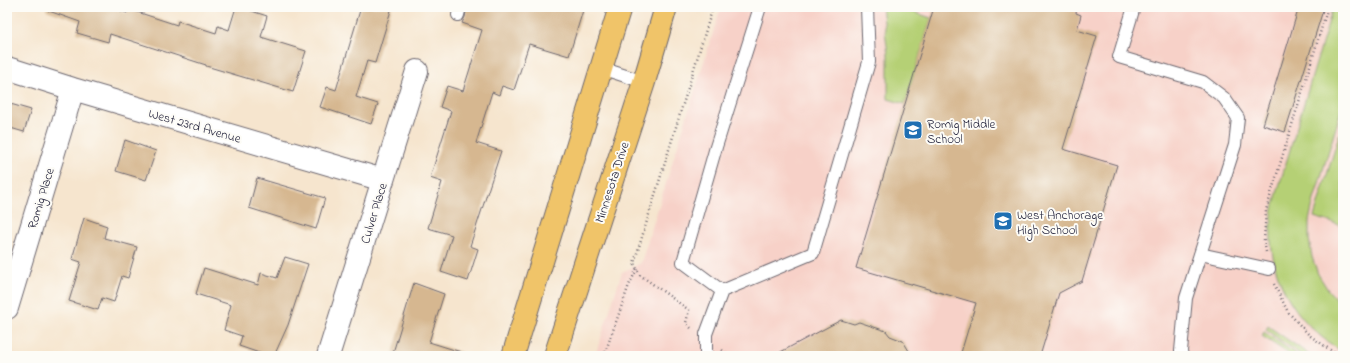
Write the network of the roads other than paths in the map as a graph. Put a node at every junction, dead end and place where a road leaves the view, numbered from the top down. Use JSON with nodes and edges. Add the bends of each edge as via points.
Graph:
{"nodes":[{"id":1,"x":620,"y":7,"type":"edge"},
{"id":2,"x":666,"y":7,"type":"edge"},
{"id":3,"x":760,"y":7,"type":"edge"},
{"id":4,"x":867,"y":7,"type":"edge"},
{"id":5,"x":1134,"y":7,"type":"edge"},
{"id":6,"x":7,"y":68,"type":"edge"},
{"id":7,"x":601,"y":68,"type":"junction"},
{"id":8,"x":417,"y":71,"type":"dead end"},
{"id":9,"x":644,"y":82,"type":"junction"},
{"id":10,"x":73,"y":89,"type":"junction"},
{"id":11,"x":383,"y":180,"type":"junction"},
{"id":12,"x":1200,"y":254,"type":"junction"},
{"id":13,"x":1269,"y":270,"type":"road end"},
{"id":14,"x":722,"y":291,"type":"junction"},
{"id":15,"x":7,"y":308,"type":"edge"},
{"id":16,"x":328,"y":356,"type":"edge"},
{"id":17,"x":512,"y":356,"type":"edge"},
{"id":18,"x":555,"y":356,"type":"edge"},
{"id":19,"x":706,"y":356,"type":"edge"},
{"id":20,"x":1182,"y":356,"type":"edge"}],
"edges":[{"from":1,"to":7,"type":"main road"},
{"from":2,"to":9,"type":"main road","name":"Minnesota Drive"},
{"from":3,"to":14,"type":"lane","via":[[683,262]]},
{"from":4,"to":14,"type":"lane","via":[[869,62],[813,252]]},
{"from":5,"to":12,"type":"lane","via":[[1119,57],[1203,82],[1224,98],[1238,118],[1235,145]]},
{"from":6,"to":10,"type":"street","name":"West 23rd Avenue"},
{"from":7,"to":9,"type":"lane"},
{"from":7,"to":17,"type":"main road"},
{"from":8,"to":11,"type":"street","name":"Culver Place"},
{"from":9,"to":18,"type":"main road","name":"Minnesota Drive"},
{"from":10,"to":11,"type":"street","name":"West 23rd Avenue"},
{"from":10,"to":15,"type":"street","name":"Romig Place"},
{"from":11,"to":16,"type":"street","name":"Culver Place"},
{"from":12,"to":13,"type":"lane"},
{"from":12,"to":20,"type":"lane","via":[[1186,298]]},
{"from":14,"to":19,"type":"lane","via":[[706,334]]}]}
